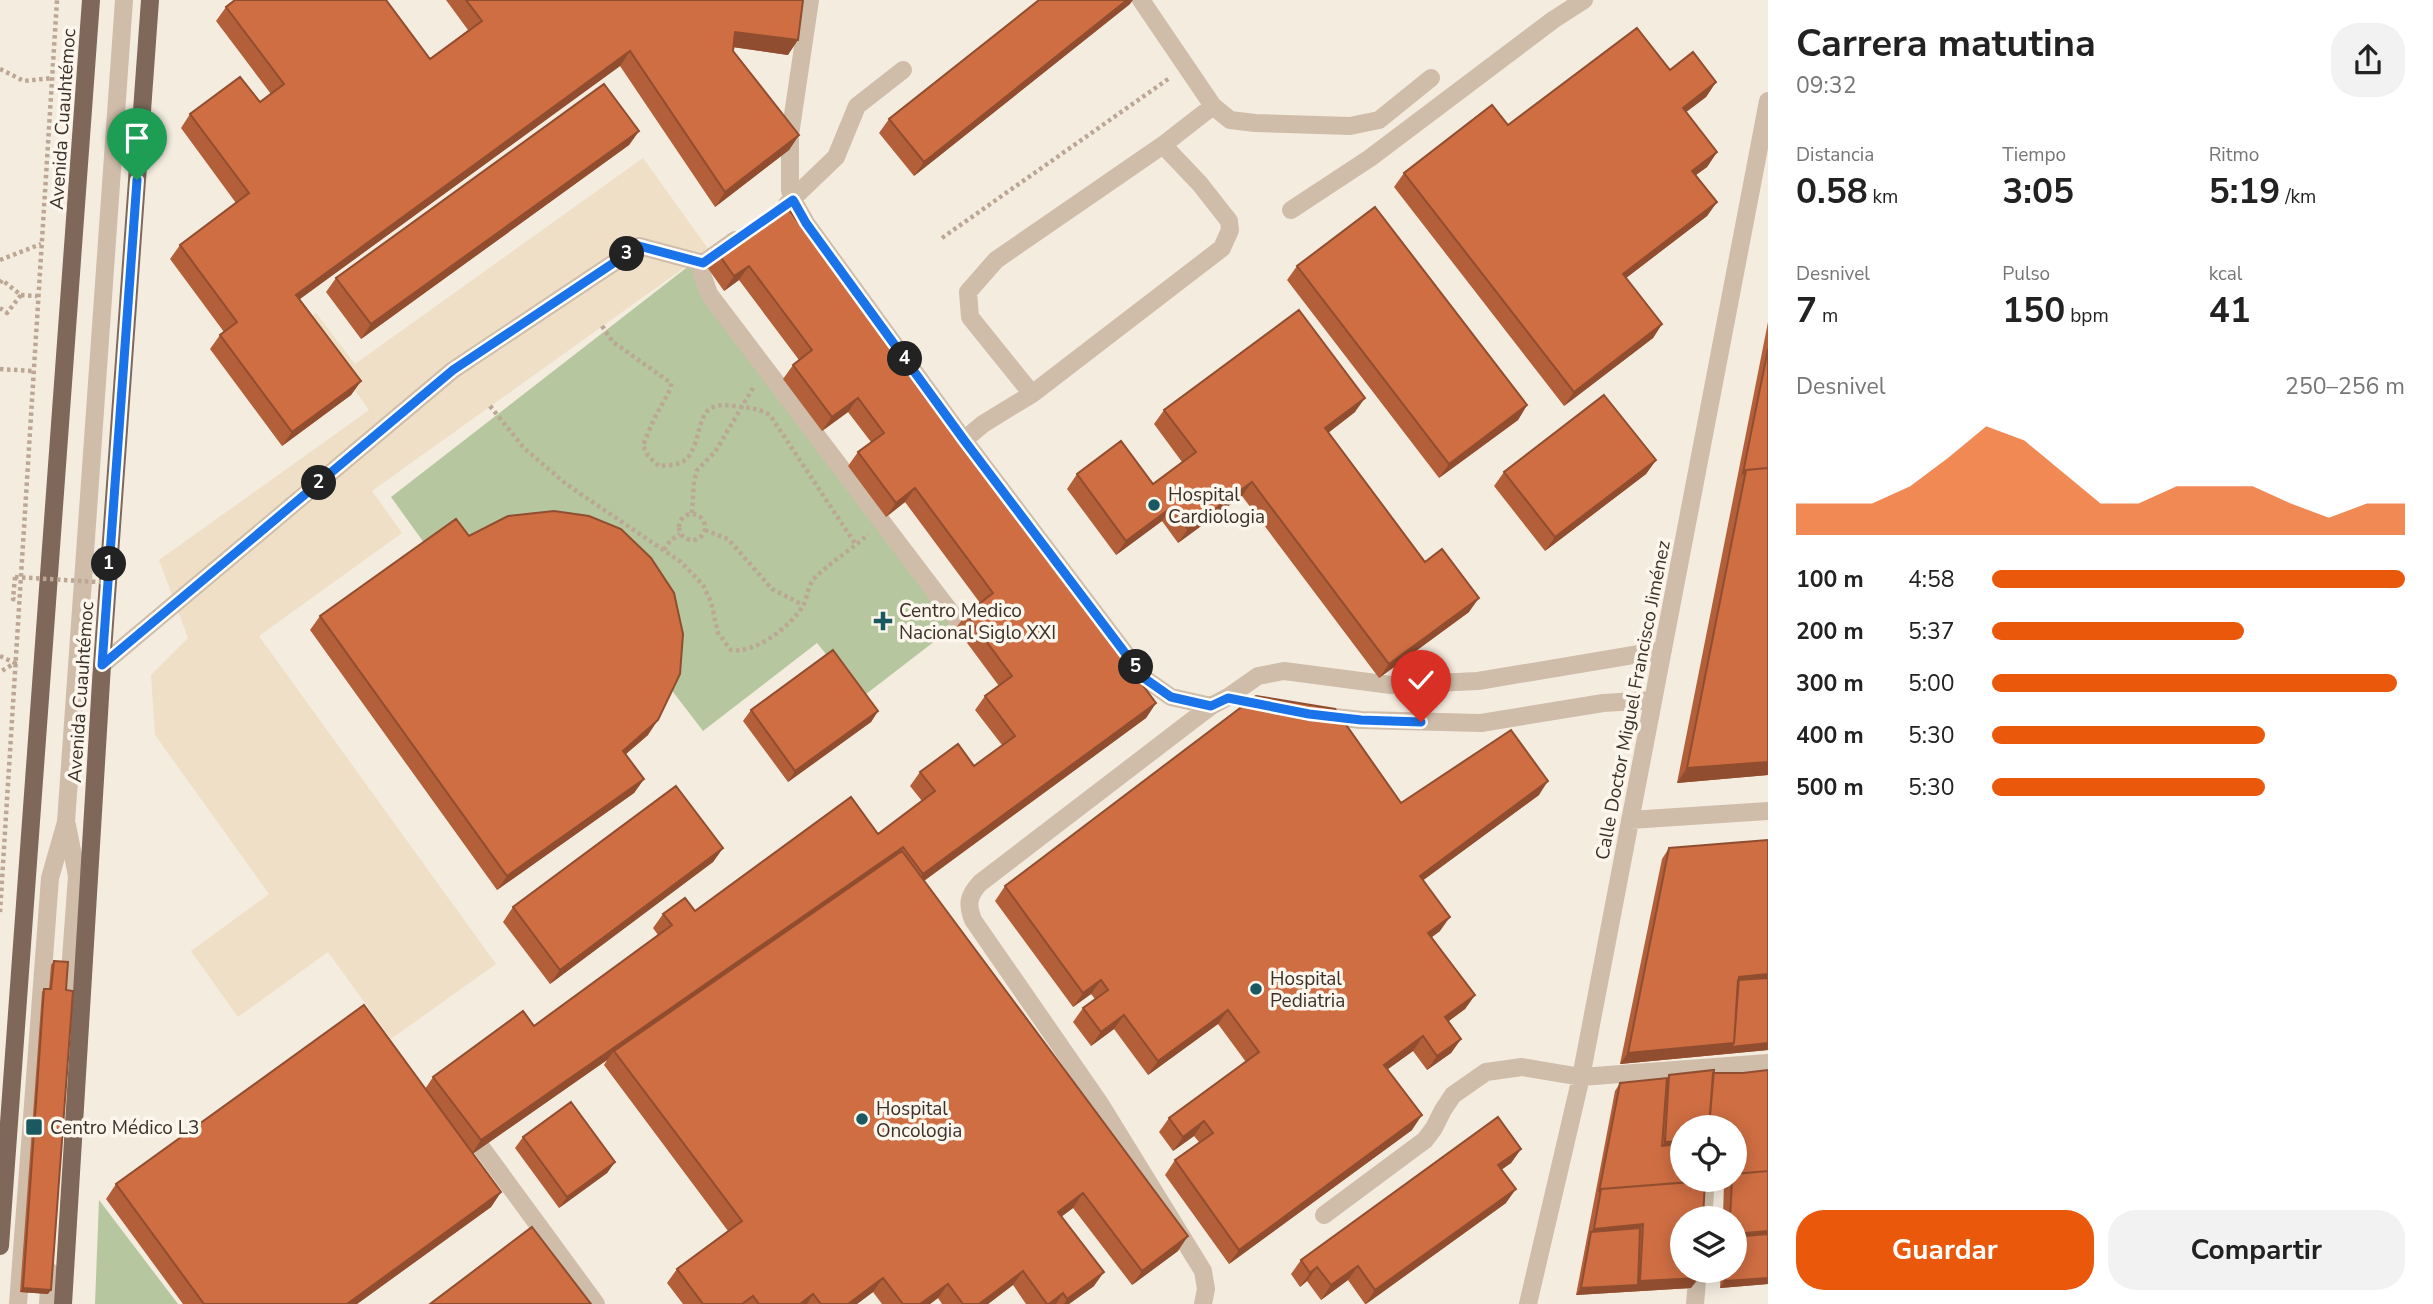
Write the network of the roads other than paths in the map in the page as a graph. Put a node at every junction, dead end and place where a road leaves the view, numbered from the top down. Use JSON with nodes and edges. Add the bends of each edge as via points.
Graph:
{"nodes":[{"id":1,"x":91,"y":0,"type":"edge"},
{"id":2,"x":124,"y":0,"type":"edge"},
{"id":3,"x":150,"y":0,"type":"edge"},
{"id":4,"x":810,"y":0,"type":"edge"},
{"id":5,"x":1141,"y":0,"type":"edge"},
{"id":6,"x":1584,"y":0,"type":"edge"},
{"id":7,"x":903,"y":70,"type":"dead end"},
{"id":8,"x":1431,"y":78,"type":"dead end"},
{"id":9,"x":1768,"y":101,"type":"edge"},
{"id":10,"x":1213,"y":106,"type":"junction"},
{"id":11,"x":1379,"y":120,"type":"junction"},
{"id":12,"x":1394,"y":139,"type":"junction"},
{"id":13,"x":1163,"y":145,"type":"junction"},
{"id":14,"x":793,"y":200,"type":"junction"},
{"id":15,"x":1291,"y":211,"type":"dead end"},
{"id":16,"x":770,"y":216,"type":"edge"},
{"id":17,"x":748,"y":232,"type":"edge"},
{"id":18,"x":703,"y":263,"type":"junction"},
{"id":19,"x":1032,"y":394,"type":"junction"},
{"id":20,"x":964,"y":440,"type":"junction"},
{"id":21,"x":955,"y":618,"type":"dead end"},
{"id":22,"x":1663,"y":650,"type":"junction"},
{"id":23,"x":102,"y":665,"type":"junction"},
{"id":24,"x":1228,"y":698,"type":"junction"},
{"id":25,"x":1653,"y":701,"type":"junction"},
{"id":26,"x":1249,"y":702,"type":"edge"},
{"id":27,"x":1211,"y":706,"type":"junction"},
{"id":28,"x":1296,"y":712,"type":"edge"},
{"id":29,"x":1768,"y":811,"type":"edge"},
{"id":30,"x":1630,"y":820,"type":"junction"},
{"id":31,"x":66,"y":822,"type":"junction"},
{"id":32,"x":8,"y":1051,"type":"edge"},
{"id":33,"x":1768,"y":1063,"type":"edge"},
{"id":34,"x":1581,"y":1077,"type":"junction"},
{"id":35,"x":481,"y":1147,"type":"edge"},
{"id":36,"x":1324,"y":1215,"type":"edge"},
{"id":37,"x":0,"y":1246,"type":"edge"},
{"id":38,"x":1697,"y":1283,"type":"edge"},
{"id":39,"x":18,"y":1304,"type":"edge"},
{"id":40,"x":48,"y":1304,"type":"edge"},
{"id":41,"x":63,"y":1304,"type":"edge"},
{"id":42,"x":596,"y":1304,"type":"edge"},
{"id":43,"x":1203,"y":1304,"type":"edge"},
{"id":44,"x":1528,"y":1304,"type":"edge"},
{"id":45,"x":1695,"y":1304,"type":"edge"}],
"edges":[{"from":1,"to":32,"type":"main road","name":"Avenida Cuauhtémoc"},
{"from":2,"to":31,"type":"street"},
{"from":3,"to":23,"type":"main road","name":"Avenida Cuauhtémoc"},
{"from":4,"to":14,"type":"street","via":[[790,135]]},
{"from":5,"to":10,"type":"street"},
{"from":6,"to":12,"type":"street"},
{"from":7,"to":14,"type":"street","via":[[857,106],[836,157]]},
{"from":8,"to":11,"type":"street"},
{"from":9,"to":22,"type":"street","name":"Calle Doctor Miguel Francisco Jiménez"},
{"from":10,"to":11,"type":"street","via":[[1230,120],[1255,123],[1350,126]]},
{"from":10,"to":13,"type":"street"},
{"from":11,"to":12,"type":"street"},
{"from":12,"to":15,"type":"street"},
{"from":13,"to":19,"type":"street","via":[[996,260],[968,292],[971,317]]},
{"from":13,"to":19,"type":"street","via":[[1229,221],[1222,247]]},
{"from":14,"to":16,"type":"street"},
{"from":14,"to":20,"type":"street"},
{"from":17,"to":18,"type":"street"},
{"from":18,"to":21,"type":"street","via":[[701,271],[709,293]]},
{"from":18,"to":23,"type":"street","via":[[639,246],[453,370]]},
{"from":19,"to":20,"type":"street"},
{"from":20,"to":27,"type":"street","via":[[1144,678],[1171,697]]},
{"from":22,"to":24,"type":"street","via":[[1478,681],[1391,685],[1284,671],[1258,676]]},
{"from":22,"to":25,"type":"street","name":"Calle Doctor Miguel Francisco Jiménez"},
{"from":23,"to":41,"type":"main road","name":"Avenida Cuauhtémoc"},
{"from":24,"to":26,"type":"street"},
{"from":24,"to":27,"type":"street"},
{"from":25,"to":28,"type":"street","via":[[1481,723],[1361,720]]},
{"from":25,"to":30,"type":"street","name":"Calle Doctor Miguel Francisco Jiménez"},
{"from":27,"to":43,"type":"street","via":[[980,883],[968,906],[973,920],[1099,1102],[1203,1271]]},
{"from":29,"to":30,"type":"street"},
{"from":30,"to":34,"type":"street","name":"Calle Doctor Miguel Francisco Jiménez"},
{"from":31,"to":39,"type":"street","via":[[50,878]]},
{"from":31,"to":40,"type":"street","via":[[77,876]]},
{"from":32,"to":37,"type":"main road","name":"Avenida Cuauhtémoc"},
{"from":33,"to":34,"type":"street"},
{"from":34,"to":36,"type":"street","via":[[1522,1067],[1486,1072],[1453,1096],[1424,1140]]},
{"from":34,"to":44,"type":"street","name":"Calle Doctor Miguel Francisco Jiménez"},
{"from":35,"to":42,"type":"street"},
{"from":38,"to":45,"type":"street"}]}
